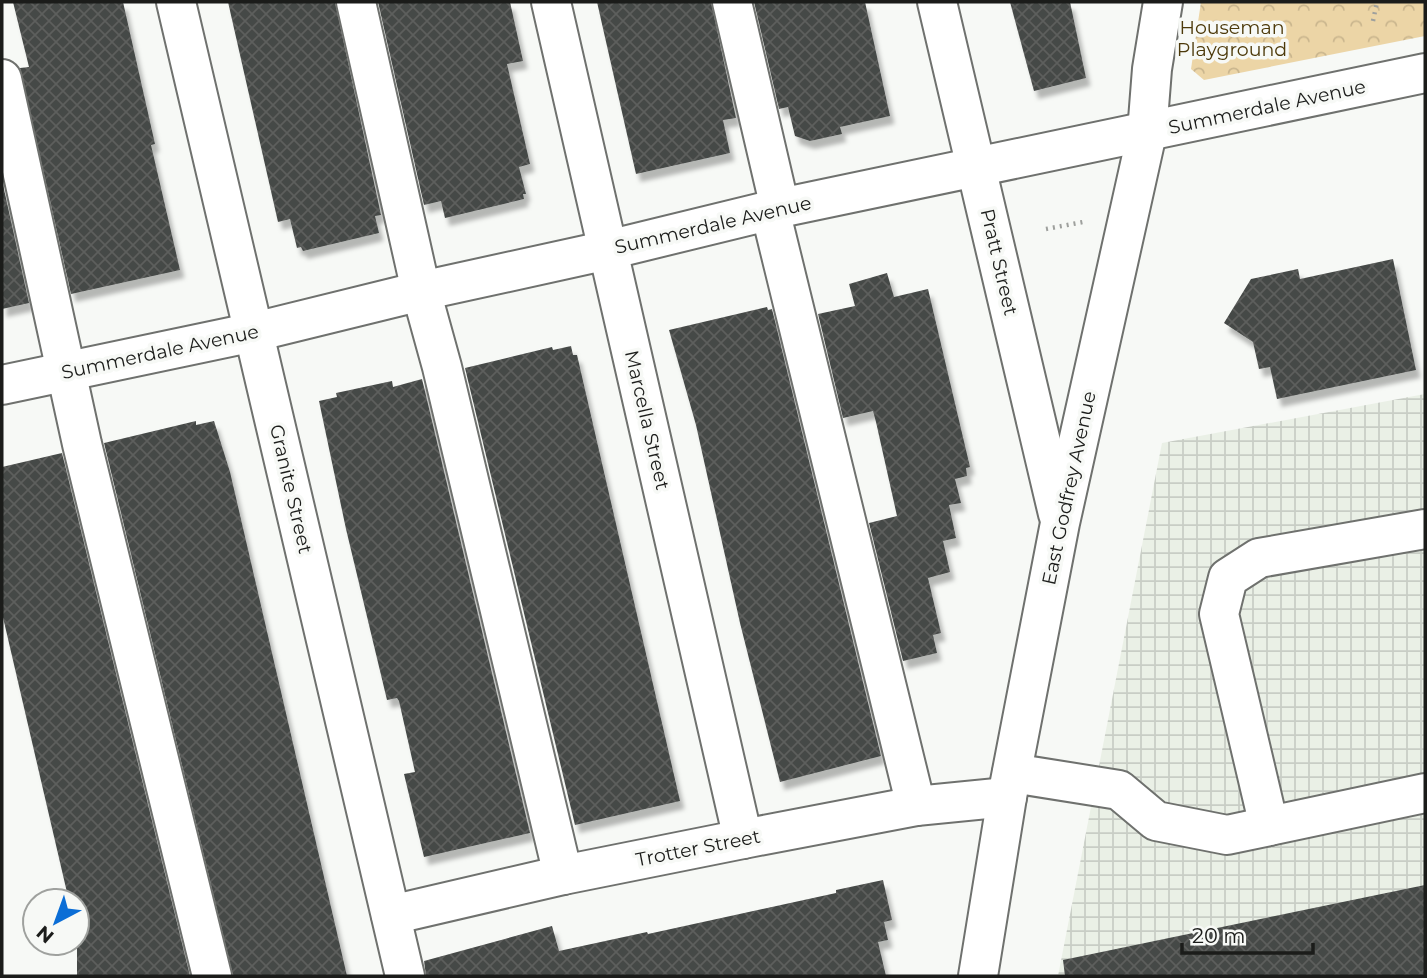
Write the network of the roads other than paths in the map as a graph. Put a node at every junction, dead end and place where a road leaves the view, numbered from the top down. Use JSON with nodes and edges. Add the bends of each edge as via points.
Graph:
{"nodes":[{"id":1,"x":176,"y":2,"type":"edge"},
{"id":2,"x":356,"y":2,"type":"edge"},
{"id":3,"x":551,"y":2,"type":"edge"},
{"id":4,"x":732,"y":2,"type":"edge"},
{"id":5,"x":937,"y":2,"type":"edge"},
{"id":6,"x":1163,"y":2,"type":"edge"},
{"id":7,"x":1425,"y":73,"type":"edge"},
{"id":8,"x":2,"y":79,"type":"edge"},
{"id":9,"x":1147,"y":133,"type":"junction"},
{"id":10,"x":976,"y":167,"type":"junction"},
{"id":11,"x":775,"y":209,"type":"junction"},
{"id":12,"x":608,"y":250,"type":"junction"},
{"id":13,"x":421,"y":291,"type":"junction"},
{"id":14,"x":254,"y":332,"type":"junction"},
{"id":15,"x":66,"y":372,"type":"junction"},
{"id":16,"x":2,"y":384,"type":"edge"},
{"id":17,"x":1060,"y":523,"type":"junction"},
{"id":18,"x":1425,"y":529,"type":"edge"},
{"id":19,"x":1009,"y":785,"type":"junction"},
{"id":20,"x":1425,"y":793,"type":"edge"},
{"id":21,"x":916,"y":806,"type":"junction"},
{"id":22,"x":1269,"y":826,"type":"junction"},
{"id":23,"x":743,"y":839,"type":"junction"},
{"id":24,"x":563,"y":875,"type":"junction"},
{"id":25,"x":391,"y":915,"type":"junction"},
{"id":26,"x":212,"y":976,"type":"edge"},
{"id":27,"x":405,"y":976,"type":"edge"},
{"id":28,"x":978,"y":976,"type":"edge"}],
"edges":[{"from":1,"to":14,"type":"street","name":"Granite Street"},
{"from":2,"to":13,"type":"street"},
{"from":3,"to":12,"type":"street","name":"Marcella Street"},
{"from":4,"to":11,"type":"street"},
{"from":5,"to":10,"type":"street","name":"Pratt Street"},
{"from":6,"to":9,"type":"street","name":"East Godfrey Avenue"},
{"from":7,"to":9,"type":"street","name":"Summerdale Avenue"},
{"from":8,"to":15,"type":"street"},
{"from":9,"to":10,"type":"street","name":"Summerdale Avenue"},
{"from":9,"to":17,"type":"street","name":"East Godfrey Avenue"},
{"from":10,"to":11,"type":"street","name":"Summerdale Avenue"},
{"from":10,"to":17,"type":"street","name":"Pratt Street"},
{"from":11,"to":12,"type":"street","name":"Summerdale Avenue"},
{"from":11,"to":21,"type":"street"},
{"from":12,"to":13,"type":"street","name":"Summerdale Avenue"},
{"from":12,"to":23,"type":"street","name":"Marcella Street"},
{"from":13,"to":14,"type":"street","name":"Summerdale Avenue"},
{"from":13,"to":24,"type":"street"},
{"from":14,"to":15,"type":"street","name":"Summerdale Avenue"},
{"from":14,"to":25,"type":"street","name":"Granite Street"},
{"from":15,"to":16,"type":"street","name":"Summerdale Avenue"},
{"from":15,"to":26,"type":"street"},
{"from":17,"to":19,"type":"street","name":"East Godfrey Avenue"},
{"from":18,"to":22,"type":"street","via":[[1259,558],[1228,578],[1219,614]]},
{"from":19,"to":21,"type":"street","name":"Trotter Street"},
{"from":19,"to":22,"type":"street","name":"Trotter Street","via":[[1119,790],[1156,821],[1227,835]]},
{"from":19,"to":28,"type":"street","name":"East Godfrey Avenue"},
{"from":20,"to":22,"type":"street","name":"Trotter Street"},
{"from":21,"to":23,"type":"street","name":"Trotter Street"},
{"from":23,"to":24,"type":"street","name":"Trotter Street"},
{"from":24,"to":25,"type":"street","name":"Trotter Street"},
{"from":25,"to":27,"type":"street","name":"Granite Street"}]}
